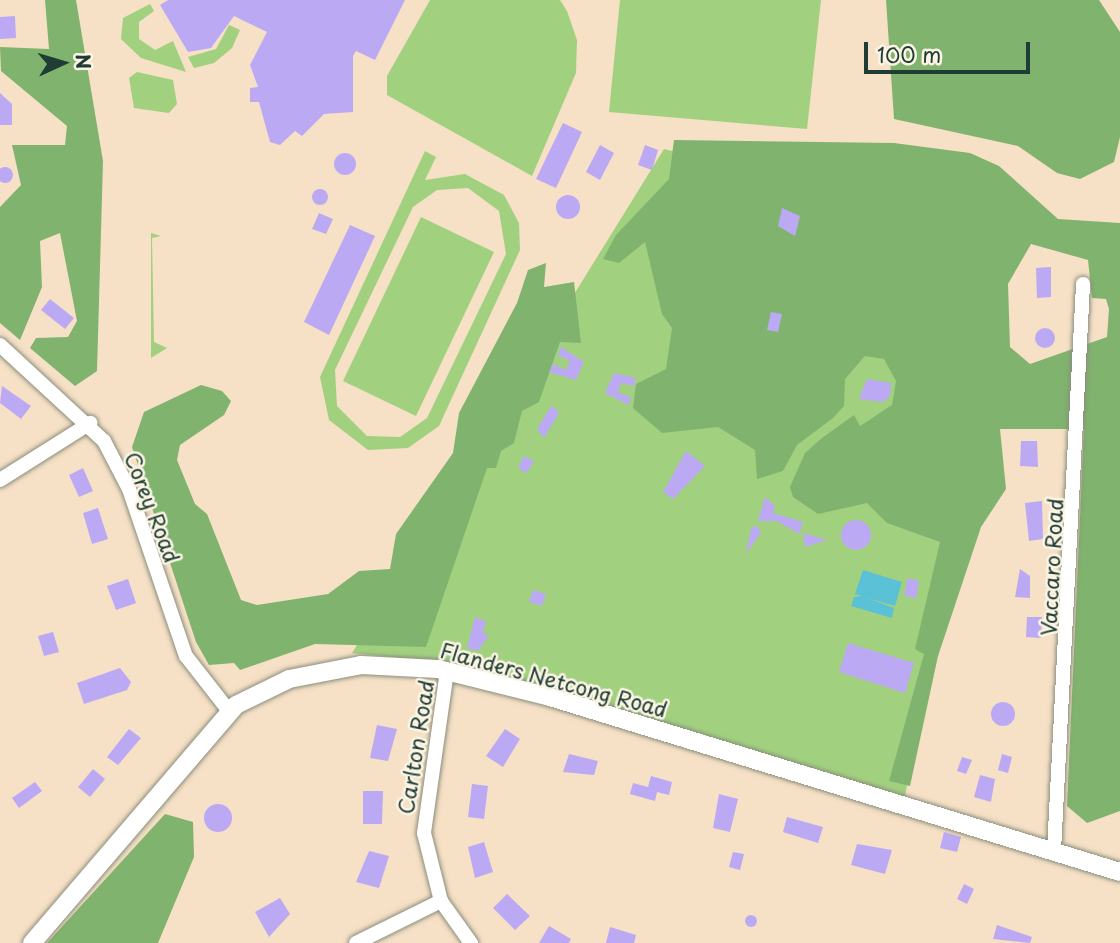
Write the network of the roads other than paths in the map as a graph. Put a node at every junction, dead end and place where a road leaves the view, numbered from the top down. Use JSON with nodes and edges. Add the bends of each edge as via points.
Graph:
{"nodes":[{"id":1,"x":1083,"y":284,"type":"dead end"},
{"id":2,"x":0,"y":345,"type":"edge"},
{"id":3,"x":90,"y":423,"type":"junction"},
{"id":4,"x":0,"y":480,"type":"edge"},
{"id":5,"x":447,"y":671,"type":"junction"},
{"id":6,"x":229,"y":711,"type":"junction"},
{"id":7,"x":1054,"y":851,"type":"junction"},
{"id":8,"x":1120,"y":872,"type":"edge"},
{"id":9,"x":441,"y":901,"type":"junction"},
{"id":10,"x":33,"y":943,"type":"edge"},
{"id":11,"x":356,"y":943,"type":"edge"},
{"id":12,"x":471,"y":943,"type":"edge"}],
"edges":[{"from":1,"to":7,"type":"street","name":"Vaccaro Road"},
{"from":2,"to":3,"type":"street","name":"Corey Road"},
{"from":3,"to":4,"type":"street"},
{"from":3,"to":6,"type":"street","name":"Corey Road","via":[[129,489],[186,656]]},
{"from":5,"to":6,"type":"main road","name":"Flanders Netcong Road","via":[[388,665],[323,670],[258,690]]},
{"from":5,"to":7,"type":"main road","name":"Flanders Netcong Road"},
{"from":5,"to":9,"type":"street","name":"Carlton Road","via":[[424,817],[426,853]]},
{"from":6,"to":10,"type":"main road","name":"Flanders Netcong Road"},
{"from":7,"to":8,"type":"main road","name":"Flanders Netcong Road"},
{"from":9,"to":11,"type":"street"},
{"from":9,"to":12,"type":"street","name":"Carlton Road"}]}
